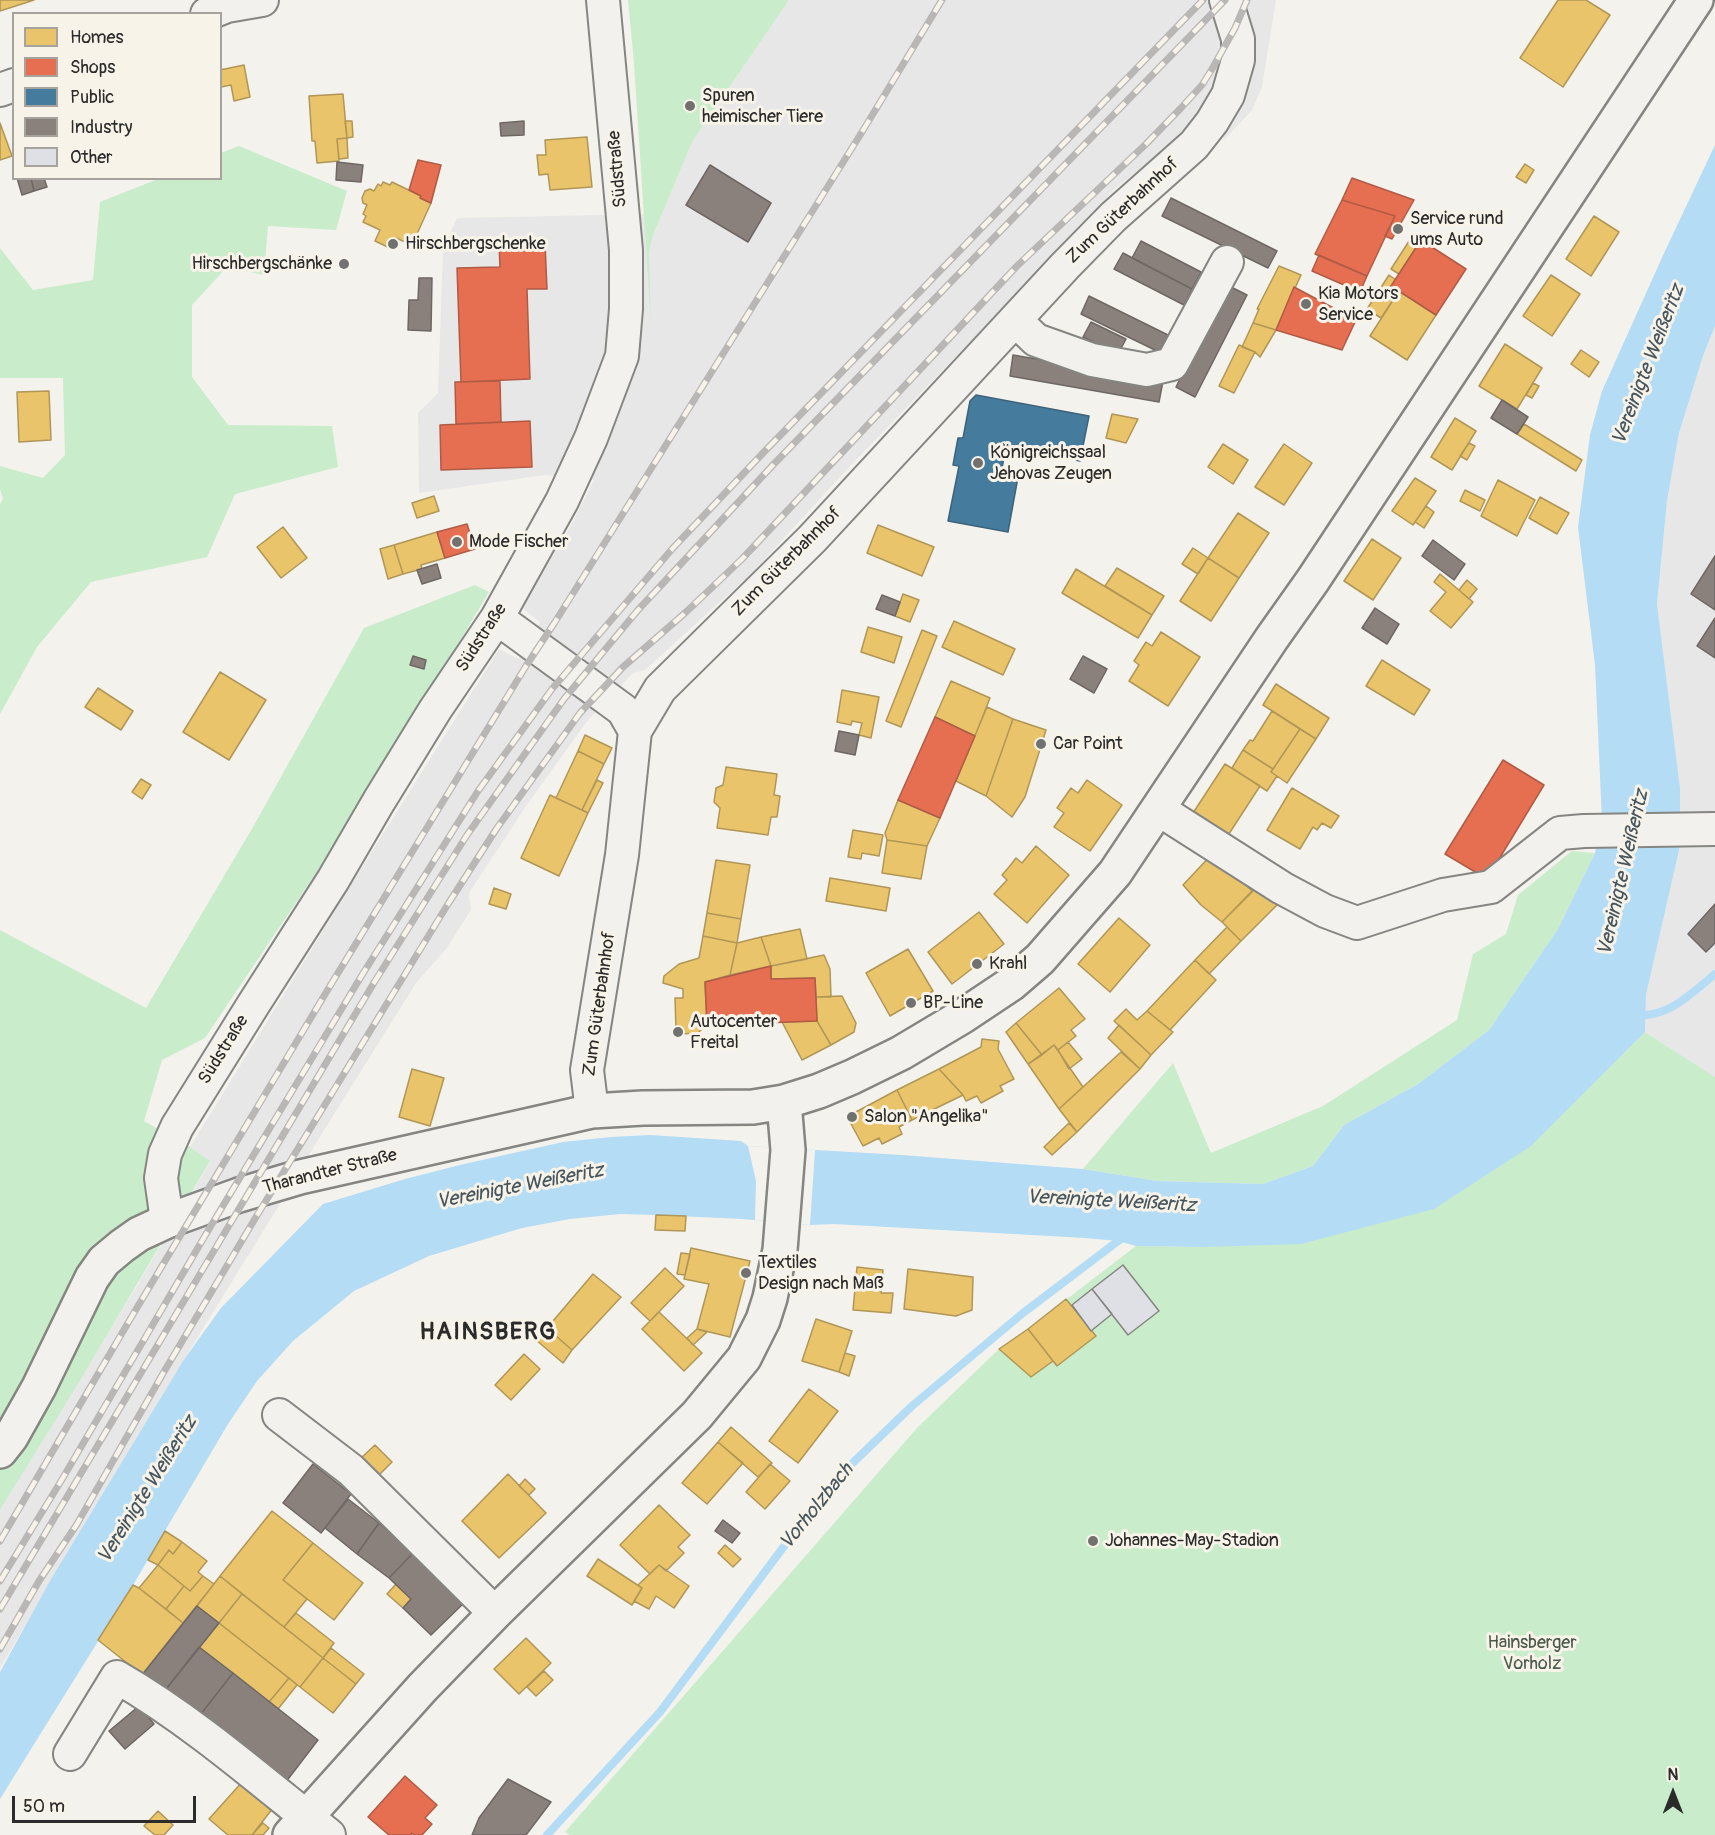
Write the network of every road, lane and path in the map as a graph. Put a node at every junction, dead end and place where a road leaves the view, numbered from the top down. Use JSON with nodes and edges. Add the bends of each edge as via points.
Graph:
{"nodes":[{"id":1,"x":603,"y":0,"type":"edge"},
{"id":2,"x":1226,"y":0,"type":"edge"},
{"id":3,"x":1696,"y":0,"type":"edge"},
{"id":4,"x":1227,"y":262,"type":"dead end"},
{"id":5,"x":1015,"y":321,"type":"junction"},
{"id":6,"x":497,"y":618,"type":"junction"},
{"id":7,"x":635,"y":731,"type":"junction"},
{"id":8,"x":1158,"y":809,"type":"junction"},
{"id":9,"x":1707,"y":829,"type":"edge"},
{"id":10,"x":784,"y":1102,"type":"junction"},
{"id":11,"x":592,"y":1111,"type":"junction"},
{"id":12,"x":167,"y":1221,"type":"junction"},
{"id":13,"x":279,"y":1416,"type":"dead end"},
{"id":14,"x":0,"y":1451,"type":"edge"},
{"id":15,"x":495,"y":1613,"type":"junction"},
{"id":16,"x":70,"y":1754,"type":"dead end"},
{"id":17,"x":308,"y":1829,"type":"edge"}],
"edges":[{"from":1,"to":6,"type":"street","name":"Südstraße","via":[[626,250],[622,356],[562,501]]},
{"from":2,"to":5,"type":"street","name":"Zum Güterbahnhof","via":[[1238,39],[1238,60],[1228,95],[1212,122],[1194,145],[1113,217]]},
{"from":3,"to":8,"type":"main road","name":"Tharandter Straße"},
{"from":4,"to":5,"type":"street","via":[[1172,363],[1147,370],[1092,360],[1036,340]]},
{"from":5,"to":7,"type":"street","name":"Zum Güterbahnhof","via":[[812,539],[660,689]]},
{"from":6,"to":7,"type":"street","via":[[623,711]]},
{"from":6,"to":12,"type":"street","name":"Südstraße","via":[[177,1127],[165,1154],[161,1178]]},
{"from":7,"to":11,"type":"street","name":"Zum Güterbahnhof","via":[[622,855],[587,1070]]},
{"from":8,"to":9,"type":"street","via":[[1282,888],[1357,923],[1443,895],[1491,887],[1560,833]]},
{"from":8,"to":10,"type":"main road","name":"Tharandter Straße","via":[[1115,873],[1045,953],[1011,984],[901,1053],[836,1084]]},
{"from":10,"to":11,"type":"main road","name":"Tharandter Straße","via":[[753,1107]]},
{"from":10,"to":15,"type":"main road","via":[[788,1150],[778,1268],[770,1298],[744,1358],[697,1416]]},
{"from":11,"to":12,"type":"main road","name":"Tharandter Straße","via":[[300,1178],[228,1198]]},
{"from":12,"to":14,"type":"main road","name":"Tharandter Straße","via":[[122,1246],[92,1278],[44,1377]]},
{"from":13,"to":15,"type":"street","via":[[351,1470]]},
{"from":15,"to":17,"type":"main road","via":[[423,1687]]},
{"from":16,"to":17,"type":"street","via":[[117,1677],[194,1728]]}]}
